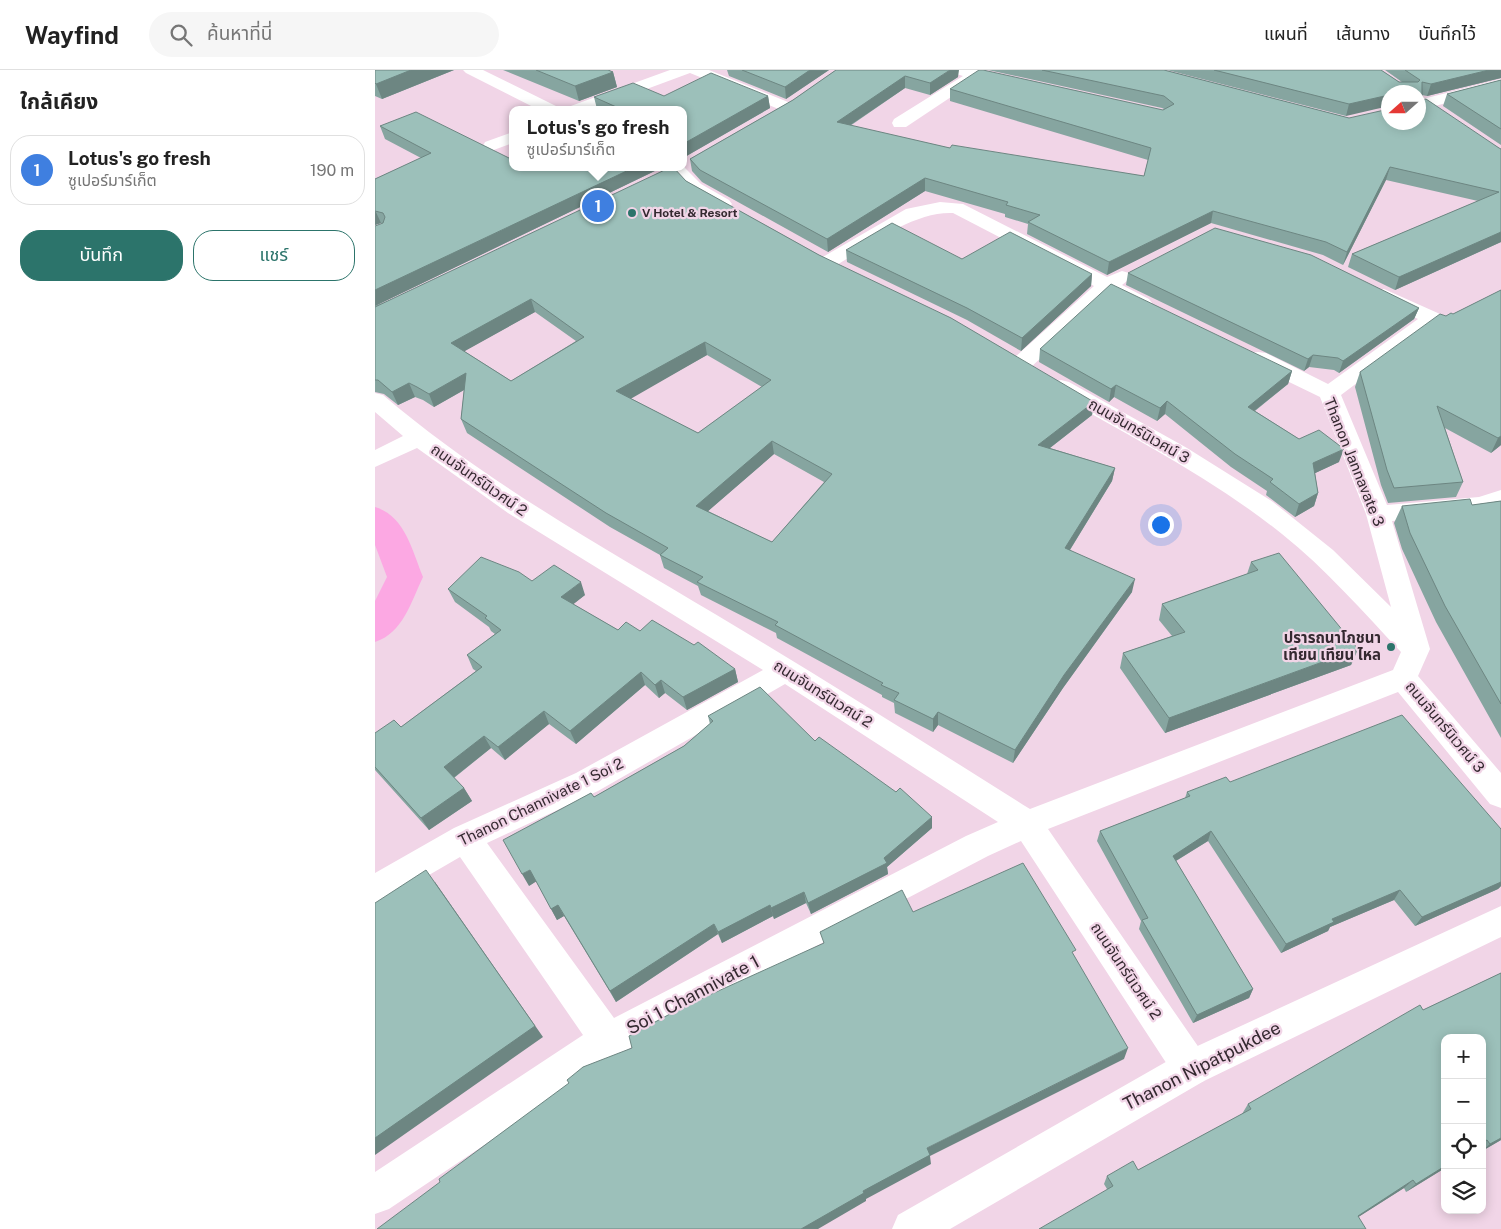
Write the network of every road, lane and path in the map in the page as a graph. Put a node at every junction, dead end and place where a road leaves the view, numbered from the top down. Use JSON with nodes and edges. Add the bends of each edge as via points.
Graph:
{"nodes":[{"id":1,"x":471,"y":70,"type":"edge"},
{"id":2,"x":685,"y":70,"type":"edge"},
{"id":3,"x":695,"y":70,"type":"edge"},
{"id":4,"x":958,"y":70,"type":"edge"},
{"id":5,"x":976,"y":74,"type":"junction"},
{"id":6,"x":1501,"y":84,"type":"edge"},
{"id":7,"x":1022,"y":85,"type":"edge"},
{"id":8,"x":803,"y":97,"type":"edge"},
{"id":9,"x":1426,"y":102,"type":"edge"},
{"id":10,"x":544,"y":106,"type":"edge"},
{"id":11,"x":585,"y":106,"type":"edge"},
{"id":12,"x":1426,"y":106,"type":"edge"},
{"id":13,"x":787,"y":107,"type":"junction"},
{"id":14,"x":1439,"y":114,"type":"edge"},
{"id":15,"x":769,"y":117,"type":"edge"},
{"id":16,"x":900,"y":123,"type":"dead end"},
{"id":17,"x":509,"y":139,"type":"edge"},
{"id":18,"x":491,"y":146,"type":"dead end"},
{"id":19,"x":680,"y":171,"type":"edge"},
{"id":20,"x":745,"y":216,"type":"edge"},
{"id":21,"x":1141,"y":267,"type":"edge"},
{"id":22,"x":854,"y":274,"type":"edge"},
{"id":23,"x":1107,"y":285,"type":"junction"},
{"id":24,"x":1365,"y":286,"type":"edge"},
{"id":25,"x":1160,"y":311,"type":"edge"},
{"id":26,"x":1240,"y":350,"type":"edge"},
{"id":27,"x":1329,"y":393,"type":"junction"},
{"id":28,"x":375,"y":400,"type":"edge"},
{"id":29,"x":419,"y":438,"type":"junction"},
{"id":30,"x":377,"y":458,"type":"edge"},
{"id":31,"x":1501,"y":498,"type":"edge"},
{"id":32,"x":1378,"y":514,"type":"junction"},
{"id":33,"x":1416,"y":650,"type":"junction"},
{"id":34,"x":786,"y":670,"type":"junction"},
{"id":35,"x":1403,"y":678,"type":"junction"},
{"id":36,"x":1501,"y":795,"type":"edge"},
{"id":37,"x":1027,"y":824,"type":"junction"},
{"id":38,"x":465,"y":838,"type":"junction"},
{"id":39,"x":375,"y":890,"type":"edge"},
{"id":40,"x":1501,"y":921,"type":"edge"},
{"id":41,"x":608,"y":1040,"type":"junction"},
{"id":42,"x":1191,"y":1068,"type":"junction"},
{"id":43,"x":375,"y":1195,"type":"edge"},
{"id":44,"x":912,"y":1229,"type":"edge"}],
"edges":[{"from":1,"to":10,"type":"street"},
{"from":2,"to":11,"type":"street"},
{"from":3,"to":13,"type":"street"},
{"from":4,"to":5,"type":"street"},
{"from":5,"to":7,"type":"street"},
{"from":5,"to":16,"type":"street"},
{"from":6,"to":9,"type":"street"},
{"from":8,"to":13,"type":"street"},
{"from":12,"to":14,"type":"street"},
{"from":13,"to":15,"type":"street"},
{"from":17,"to":18,"type":"street"},
{"from":19,"to":20,"type":"street","via":[[695,188]]},
{"from":21,"to":23,"type":"street"},
{"from":22,"to":23,"type":"street","via":[[819,257],[913,213],[957,208]]},
{"from":23,"to":25,"type":"street"},
{"from":23,"to":33,"type":"street","name":"ถนนจันทร์นิเวศน์ 3","via":[[1028,368],[1223,480],[1291,529]]},
{"from":24,"to":27,"type":"street","via":[[1433,318]]},
{"from":26,"to":27,"type":"street","name":"Thanon Jannavate 3"},
{"from":27,"to":32,"type":"street","name":"Thanon Jannavate 3"},
{"from":28,"to":29,"type":"street","name":"ถนนจันทร์นิเวศน์ 2"},
{"from":29,"to":30,"type":"street"},
{"from":29,"to":34,"type":"street","name":"ถนนจันทร์นิเวศน์ 2","via":[[517,506]]},
{"from":31,"to":32,"type":"street","via":[[1481,505]]},
{"from":32,"to":33,"type":"street","name":"Thanon Jannavate 3"},
{"from":33,"to":35,"type":"street","name":"ถนนจันทร์นิเวศน์ 3"},
{"from":34,"to":37,"type":"street","name":"ถนนจันทร์นิเวศน์ 2"},
{"from":34,"to":38,"type":"street","name":"Thanon Channivate 1 Soi 2","via":[[587,782]]},
{"from":35,"to":36,"type":"street","name":"ถนนจันทร์นิเวศน์ 3"},
{"from":35,"to":37,"type":"street","name":"Soi 1 Channivate 1"},
{"from":37,"to":41,"type":"street","name":"Soi 1 Channivate 1","via":[[977,846],[794,940]]},
{"from":37,"to":42,"type":"street","name":"ถนนจันทร์นิเวศน์ 2"},
{"from":38,"to":39,"type":"street","name":"Thanon Channivate 1 Soi 2"},
{"from":38,"to":41,"type":"street"},
{"from":40,"to":42,"type":"street","name":"Thanon Nipatpukdee"},
{"from":41,"to":43,"type":"street","name":"Soi 1 Channivate 1"},
{"from":42,"to":44,"type":"street","name":"Thanon Nipatpukdee"}]}
